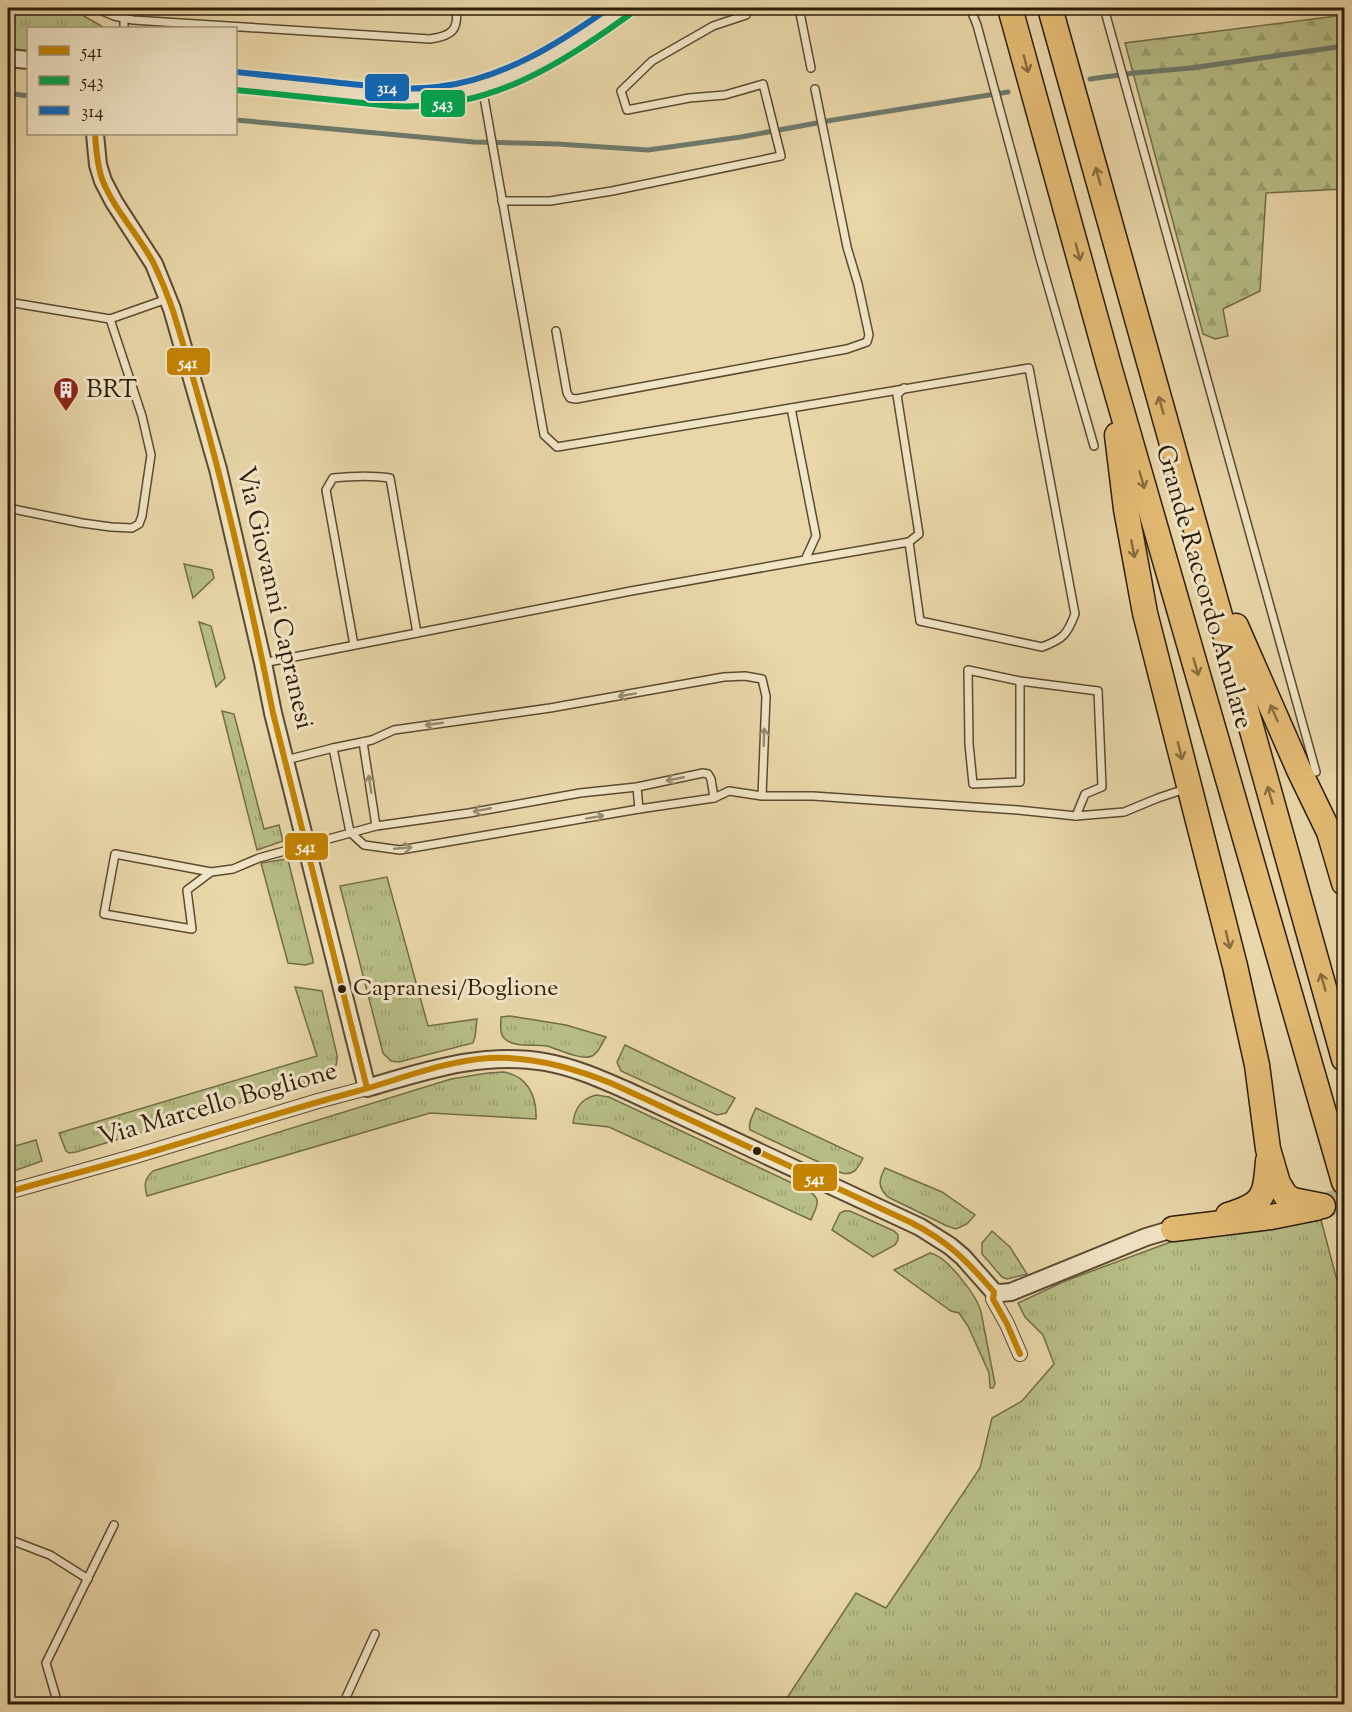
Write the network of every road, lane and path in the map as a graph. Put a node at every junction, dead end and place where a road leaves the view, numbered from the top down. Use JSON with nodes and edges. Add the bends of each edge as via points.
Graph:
{"nodes":[{"id":1,"x":95,"y":8,"type":"edge"},
{"id":2,"x":123,"y":8,"type":"edge"},
{"id":3,"x":456,"y":8,"type":"edge"},
{"id":4,"x":624,"y":8,"type":"edge"},
{"id":5,"x":799,"y":8,"type":"edge"},
{"id":6,"x":970,"y":8,"type":"edge"},
{"id":7,"x":1010,"y":8,"type":"edge"},
{"id":8,"x":1050,"y":8,"type":"edge"},
{"id":9,"x":1104,"y":8,"type":"edge"},
{"id":10,"x":746,"y":15,"type":"dead end"},
{"id":11,"x":124,"y":19,"type":"junction"},
{"id":12,"x":124,"y":27,"type":"edge"},
{"id":13,"x":8,"y":58,"type":"edge"},
{"id":14,"x":27,"y":60,"type":"edge"},
{"id":15,"x":811,"y":68,"type":"dead end"},
{"id":16,"x":237,"y":81,"type":"edge"},
{"id":17,"x":482,"y":86,"type":"junction"},
{"id":18,"x":815,"y":89,"type":"dead end"},
{"id":19,"x":95,"y":135,"type":"edge"},
{"id":20,"x":502,"y":201,"type":"junction"},
{"id":21,"x":169,"y":298,"type":"junction"},
{"id":22,"x":8,"y":302,"type":"edge"},
{"id":23,"x":110,"y":319,"type":"junction"},
{"id":24,"x":556,"y":331,"type":"dead end"},
{"id":25,"x":1109,"y":366,"type":"junction"},
{"id":26,"x":904,"y":388,"type":"junction"},
{"id":27,"x":791,"y":408,"type":"junction"},
{"id":28,"x":1094,"y":446,"type":"dead end"},
{"id":29,"x":8,"y":508,"type":"edge"},
{"id":30,"x":909,"y":542,"type":"junction"},
{"id":31,"x":1201,"y":547,"type":"junction"},
{"id":32,"x":805,"y":560,"type":"junction"},
{"id":33,"x":417,"y":633,"type":"junction"},
{"id":34,"x":354,"y":645,"type":"junction"},
{"id":35,"x":263,"y":663,"type":"junction"},
{"id":36,"x":1020,"y":681,"type":"junction"},
{"id":37,"x":363,"y":742,"type":"junction"},
{"id":38,"x":333,"y":748,"type":"junction"},
{"id":39,"x":286,"y":760,"type":"junction"},
{"id":40,"x":1316,"y":772,"type":"dead end"},
{"id":41,"x":637,"y":787,"type":"junction"},
{"id":42,"x":1189,"y":788,"type":"junction"},
{"id":43,"x":762,"y":796,"type":"junction"},
{"id":44,"x":714,"y":798,"type":"junction"},
{"id":45,"x":639,"y":808,"type":"junction"},
{"id":46,"x":1076,"y":816,"type":"junction"},
{"id":47,"x":376,"y":825,"type":"junction"},
{"id":48,"x":350,"y":832,"type":"junction"},
{"id":49,"x":307,"y":845,"type":"junction"},
{"id":50,"x":211,"y":872,"type":"junction"},
{"id":51,"x":1344,"y":883,"type":"edge"},
{"id":52,"x":1344,"y":1059,"type":"edge"},
{"id":53,"x":367,"y":1088,"type":"junction"},
{"id":54,"x":1268,"y":1149,"type":"junction"},
{"id":55,"x":1344,"y":1182,"type":"edge"},
{"id":56,"x":8,"y":1192,"type":"edge"},
{"id":57,"x":1173,"y":1228,"type":"junction"},
{"id":58,"x":994,"y":1292,"type":"junction"},
{"id":59,"x":1020,"y":1354,"type":"dead end"},
{"id":60,"x":114,"y":1525,"type":"dead end"},
{"id":61,"x":8,"y":1539,"type":"edge"},
{"id":62,"x":88,"y":1579,"type":"junction"},
{"id":63,"x":375,"y":1634,"type":"dead end"},
{"id":64,"x":58,"y":1704,"type":"edge"},
{"id":65,"x":343,"y":1704,"type":"edge"}],
"edges":[{"from":1,"to":11,"type":"lane"},
{"from":2,"to":11,"type":"lane"},
{"from":3,"to":11,"type":"lane","via":[[457,20],[451,33],[430,39]]},
{"from":4,"to":17,"type":"street","via":[[546,59]]},
{"from":5,"to":15,"type":"lane"},
{"from":6,"to":28,"type":"lane"},
{"from":7,"to":25,"type":"highway","name":"Grande Raccordo Anulare","one_way":true},
{"from":31,"to":8,"type":"highway","name":"Grande Raccordo Anulare","one_way":true},
{"from":9,"to":40,"type":"lane"},
{"from":10,"to":20,"type":"lane","via":[[713,26],[652,61],[621,91],[627,110],[726,95],[763,84],[781,156],[602,193],[550,201]]},
{"from":11,"to":12,"type":"lane"},
{"from":13,"to":14,"type":"street"},
{"from":16,"to":17,"type":"street","via":[[403,97],[439,96]]},
{"from":17,"to":20,"type":"lane"},
{"from":18,"to":24,"type":"lane","via":[[869,335],[867,342],[847,349],[576,399],[567,393]]},
{"from":19,"to":21,"type":"street","name":"Via Giovanni Capranesi","via":[[103,181],[160,275]]},
{"from":20,"to":27,"type":"lane","via":[[544,435],[557,447]]},
{"from":21,"to":23,"type":"lane"},
{"from":21,"to":35,"type":"street","name":"Via Giovanni Capranesi","via":[[218,469]]},
{"from":22,"to":23,"type":"lane"},
{"from":23,"to":29,"type":"lane","via":[[151,455],[139,524],[132,528],[111,527]]},
{"from":25,"to":42,"type":"highway","one_way":true,"via":[[1136,565]]},
{"from":25,"to":55,"type":"highway","name":"Grande Raccordo Anulare","one_way":true},
{"from":26,"to":27,"type":"lane"},
{"from":26,"to":30,"type":"lane","via":[[897,395],[919,534]]},
{"from":26,"to":30,"type":"lane","via":[[1029,368],[1075,614],[1068,631],[1042,647],[920,621]]},
{"from":27,"to":32,"type":"lane","via":[[816,536]]},
{"from":30,"to":32,"type":"lane"},
{"from":51,"to":31,"type":"highway","one_way":true,"via":[[1329,832]]},
{"from":52,"to":31,"type":"highway","name":"Grande Raccordo Anulare","one_way":true},
{"from":32,"to":33,"type":"lane"},
{"from":33,"to":34,"type":"lane"},
{"from":33,"to":34,"type":"lane","via":[[390,478],[333,478],[326,489]]},
{"from":34,"to":35,"type":"lane"},
{"from":35,"to":39,"type":"street","name":"Via Giovanni Capranesi"},
{"from":36,"to":36,"type":"lane","via":[[968,670],[973,783],[1020,782]]},
{"from":36,"to":46,"type":"lane","via":[[1098,692],[1102,788],[1085,794]]},
{"from":37,"to":38,"type":"lane"},
{"from":43,"to":37,"type":"lane","one_way":true,"via":[[766,696],[762,679],[745,676],[394,730]]},
{"from":47,"to":37,"type":"lane","one_way":true},
{"from":38,"to":39,"type":"lane"},
{"from":38,"to":48,"type":"lane"},
{"from":39,"to":49,"type":"street","name":"Via Giovanni Capranesi"},
{"from":44,"to":41,"type":"lane","one_way":true,"via":[[711,779],[704,773]]},
{"from":41,"to":45,"type":"lane"},
{"from":41,"to":47,"type":"lane","one_way":true},
{"from":42,"to":46,"type":"lane","via":[[1124,812]]},
{"from":42,"to":54,"type":"highway","one_way":true,"via":[[1235,966],[1254,1054]]},
{"from":43,"to":44,"type":"lane","via":[[729,791]]},
{"from":43,"to":46,"type":"lane","via":[[813,796]]},
{"from":44,"to":45,"type":"lane"},
{"from":48,"to":45,"type":"lane","one_way":true,"via":[[364,845],[400,850]]},
{"from":47,"to":48,"type":"lane"},
{"from":48,"to":49,"type":"lane"},
{"from":49,"to":50,"type":"lane","via":[[233,869]]},
{"from":49,"to":53,"type":"street","name":"Via Giovanni Capranesi"},
{"from":50,"to":50,"type":"lane","via":[[115,854],[104,914],[192,929],[187,890]]},
{"from":53,"to":56,"type":"street","name":"Via Marcello Boglione"},
{"from":53,"to":58,"type":"street","name":"Via Marcello Boglione","via":[[444,1067],[493,1059],[537,1061],[574,1069],[920,1227],[956,1251]]},
{"from":54,"to":57,"type":"highway","via":[[1266,1187],[1251,1207]]},
{"from":54,"to":57,"type":"highway","via":[[1286,1196],[1323,1206],[1292,1214]]},
{"from":57,"to":58,"type":"street","via":[[1011,1292]]},
{"from":58,"to":59,"type":"street","name":"Via Marcello Boglione","via":[[993,1299]]},
{"from":60,"to":62,"type":"lane"},
{"from":61,"to":62,"type":"lane","via":[[50,1555]]},
{"from":62,"to":64,"type":"lane","via":[[46,1663]]},
{"from":63,"to":65,"type":"lane"}]}
